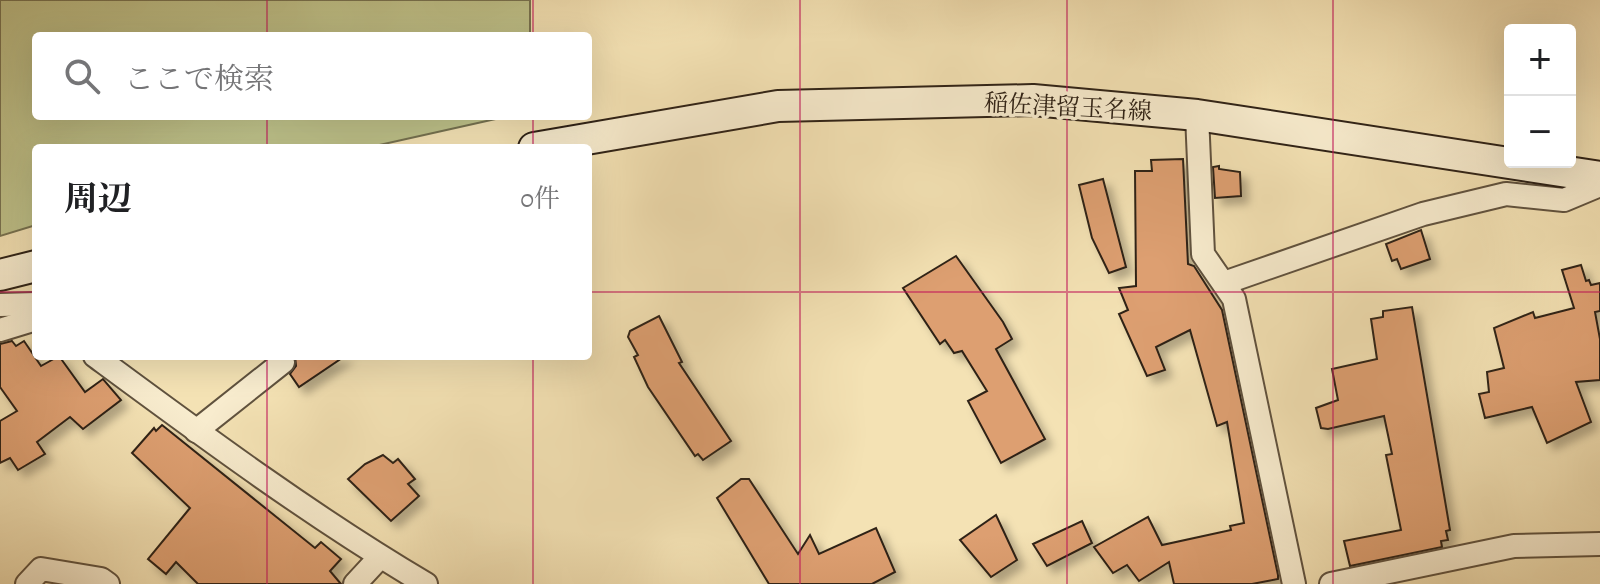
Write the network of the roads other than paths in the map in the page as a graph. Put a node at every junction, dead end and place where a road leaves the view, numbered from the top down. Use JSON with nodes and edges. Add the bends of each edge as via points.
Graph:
{"nodes":[{"id":1,"x":1197,"y":115,"type":"junction"},
{"id":2,"x":557,"y":144,"type":"edge"},
{"id":3,"x":1600,"y":177,"type":"edge"},
{"id":4,"x":1600,"y":185,"type":"edge"},
{"id":5,"x":32,"y":267,"type":"edge"},
{"id":6,"x":0,"y":275,"type":"edge"},
{"id":7,"x":1224,"y":283,"type":"junction"},
{"id":8,"x":32,"y":304,"type":"edge"},
{"id":9,"x":0,"y":305,"type":"edge"},
{"id":10,"x":32,"y":320,"type":"edge"},
{"id":11,"x":0,"y":330,"type":"edge"},
{"id":12,"x":100,"y":360,"type":"edge"},
{"id":13,"x":283,"y":362,"type":"dead end"},
{"id":14,"x":196,"y":431,"type":"junction"},
{"id":15,"x":1600,"y":544,"type":"edge"},
{"id":16,"x":380,"y":557,"type":"junction"},
{"id":17,"x":27,"y":584,"type":"edge"},
{"id":18,"x":108,"y":584,"type":"edge"},
{"id":19,"x":355,"y":584,"type":"edge"},
{"id":20,"x":426,"y":584,"type":"edge"},
{"id":21,"x":1294,"y":584,"type":"edge"},
{"id":22,"x":1331,"y":584,"type":"edge"}],
"edges":[{"from":1,"to":2,"type":"main road","name":"稲佐津留玉名線","via":[[1033,100],[778,106]]},
{"from":1,"to":3,"type":"main road","name":"稲佐津留玉名線"},
{"from":1,"to":7,"type":"street","via":[[1203,254]]},
{"from":4,"to":7,"type":"street","via":[[1564,200],[1506,194],[1423,214]]},
{"from":5,"to":6,"type":"main road"},
{"from":7,"to":21,"type":"street","via":[[1234,299]]},
{"from":8,"to":9,"type":"street"},
{"from":10,"to":11,"type":"street"},
{"from":12,"to":14,"type":"street"},
{"from":13,"to":14,"type":"street"},
{"from":14,"to":16,"type":"street"},
{"from":15,"to":22,"type":"street","via":[[1514,546]]},
{"from":16,"to":19,"type":"street"},
{"from":16,"to":20,"type":"street"},
{"from":17,"to":18,"type":"street","via":[[41,569]]}]}
